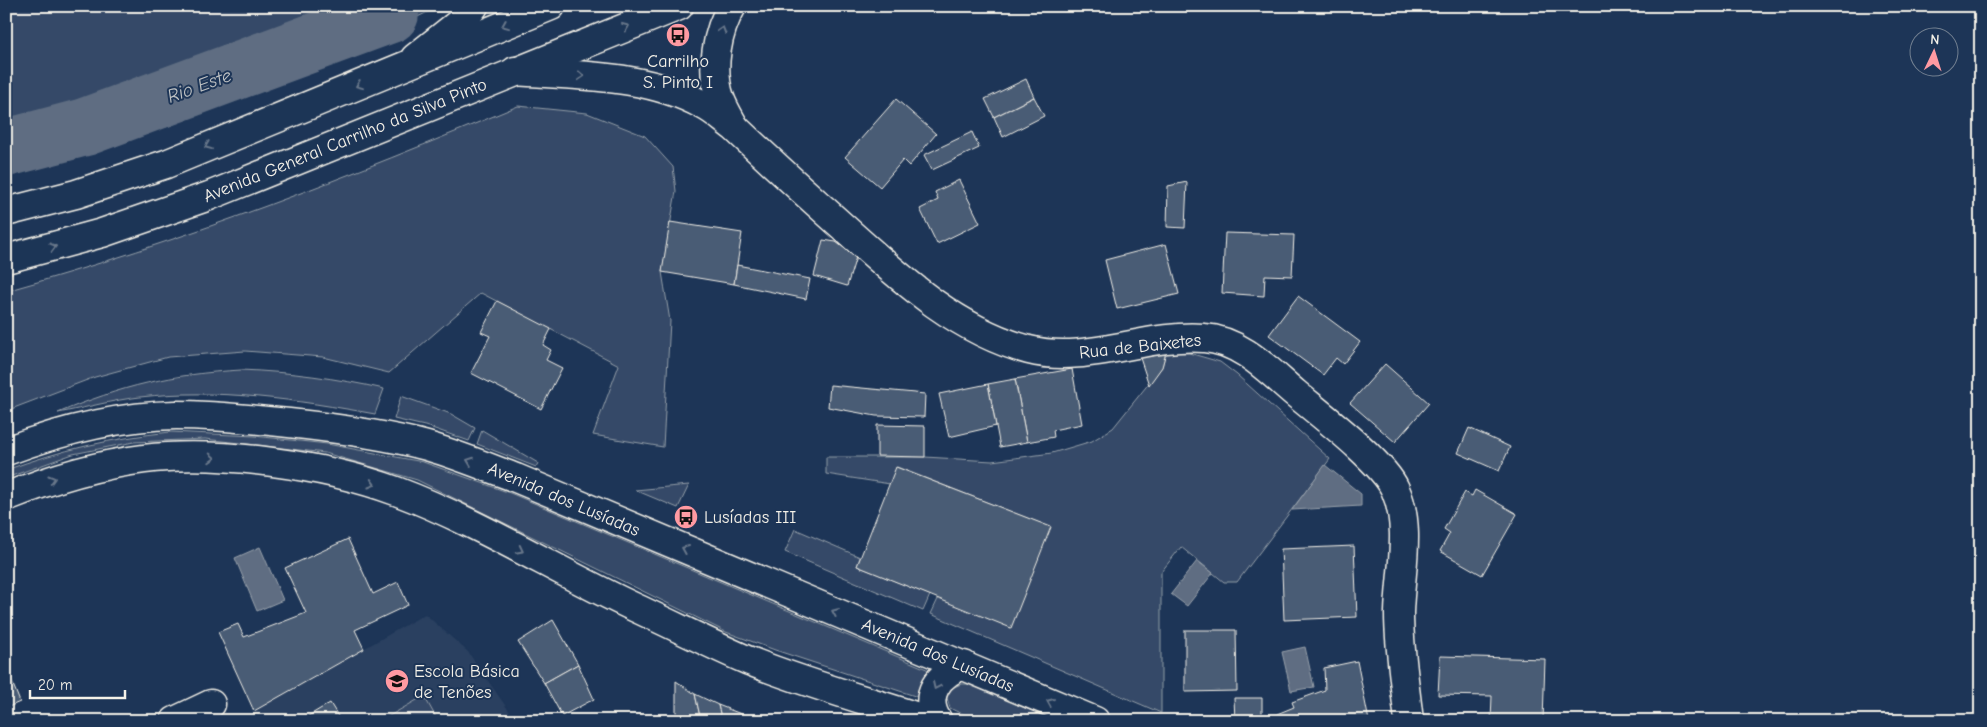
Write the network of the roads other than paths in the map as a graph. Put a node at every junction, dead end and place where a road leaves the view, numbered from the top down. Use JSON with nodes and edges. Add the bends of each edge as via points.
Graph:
{"nodes":[{"id":1,"x":474,"y":6,"type":"edge"},
{"id":2,"x":550,"y":6,"type":"edge"},
{"id":3,"x":679,"y":6,"type":"edge"},
{"id":4,"x":732,"y":6,"type":"edge"},
{"id":5,"x":404,"y":67,"type":"junction"},
{"id":6,"x":515,"y":71,"type":"junction"},
{"id":7,"x":734,"y":127,"type":"junction"},
{"id":8,"x":6,"y":212,"type":"edge"},
{"id":9,"x":6,"y":259,"type":"edge"},
{"id":10,"x":6,"y":451,"type":"edge"},
{"id":11,"x":6,"y":497,"type":"edge"},
{"id":12,"x":964,"y":665,"type":"junction"},
{"id":13,"x":211,"y":704,"type":"dead end"},
{"id":14,"x":175,"y":721,"type":"edge"},
{"id":15,"x":930,"y":721,"type":"edge"},
{"id":16,"x":938,"y":721,"type":"edge"},
{"id":17,"x":1095,"y":721,"type":"edge"},
{"id":18,"x":1409,"y":721,"type":"edge"}],
"edges":[{"from":1,"to":5,"type":"main road","via":[[463,20]]},
{"from":2,"to":5,"type":"main road","one_way":true},
{"from":6,"to":3,"type":"main road","name":"Avenida General Carrilho da Silva Pinto","one_way":true},
{"from":7,"to":4,"type":"main road","name":"Rua de Baixetes","one_way":true,"via":[[720,97],[716,72],[717,48]]},
{"from":5,"to":8,"type":"main road","one_way":true,"via":[[166,164],[76,194]]},
{"from":6,"to":7,"type":"main road","name":"Rua de Baixetes","one_way":true,"via":[[647,85],[678,93],[705,105]]},
{"from":9,"to":6,"type":"main road","name":"Avenida General Carrilho da Silva Pinto","one_way":true,"via":[[102,233],[209,196]]},
{"from":7,"to":18,"type":"main road","name":"Rua de Baixetes","via":[[902,281],[961,321],[996,339],[1032,350],[1067,354],[1182,339],[1205,338],[1230,344],[1257,361],[1334,425],[1380,468],[1395,489],[1403,531],[1400,649]]},
{"from":12,"to":10,"type":"main road","name":"Avenida dos Lusíadas","one_way":true,"via":[[516,478],[426,446],[381,435],[237,418],[176,415],[88,426],[52,434]]},
{"from":11,"to":15,"type":"main road","one_way":true,"via":[[40,483],[99,466],[145,458],[244,460],[296,466],[348,478],[396,491],[748,660]]},
{"from":12,"to":16,"type":"main road","one_way":true,"via":[[944,673],[933,688],[932,707]]},
{"from":17,"to":12,"type":"main road","name":"Avenida dos Lusíadas","one_way":true},
{"from":13,"to":14,"type":"main road"}]}
